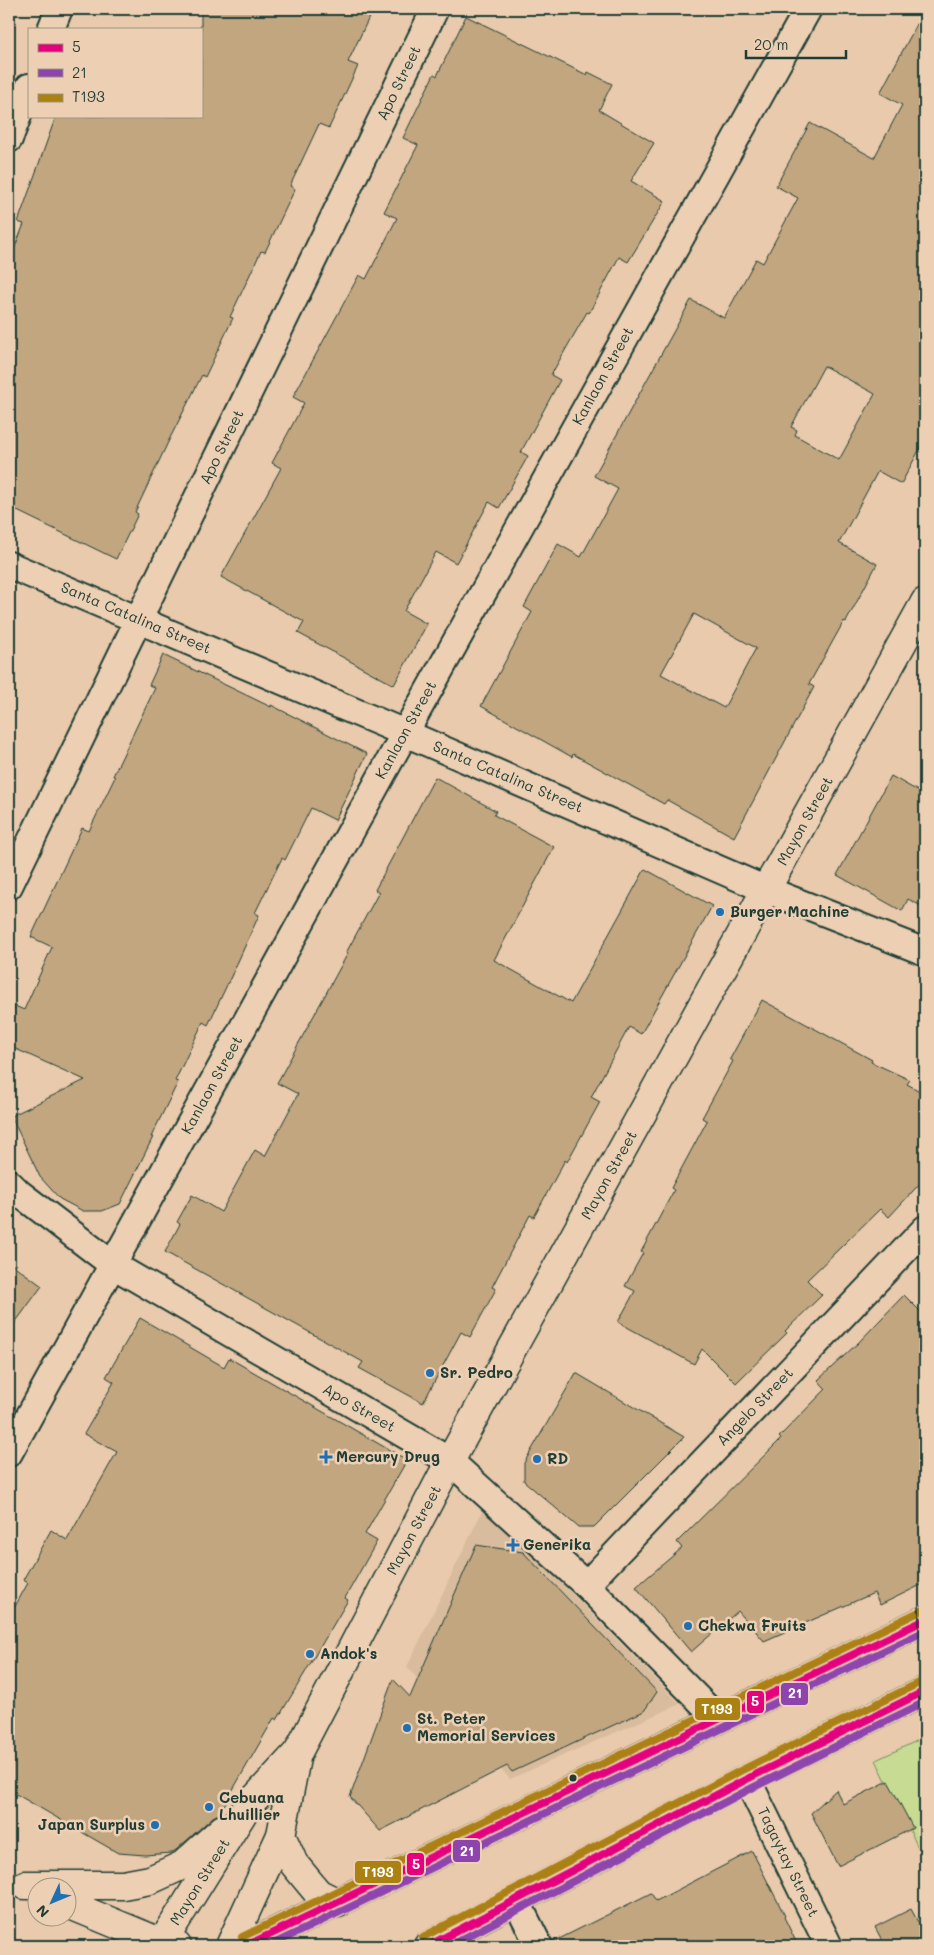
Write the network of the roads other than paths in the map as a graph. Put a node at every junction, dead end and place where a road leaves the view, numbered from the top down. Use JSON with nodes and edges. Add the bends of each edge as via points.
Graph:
{"nodes":[{"id":1,"x":59,"y":9,"type":"edge"},
{"id":2,"x":434,"y":9,"type":"edge"},
{"id":3,"x":808,"y":9,"type":"edge"},
{"id":4,"x":51,"y":28,"type":"edge"},
{"id":5,"x":28,"y":89,"type":"edge"},
{"id":6,"x":9,"y":139,"type":"edge"},
{"id":7,"x":9,"y":565,"type":"edge"},
{"id":8,"x":925,"y":602,"type":"edge"},
{"id":9,"x":139,"y":619,"type":"junction"},
{"id":10,"x":405,"y":733,"type":"junction"},
{"id":11,"x":9,"y":886,"type":"edge"},
{"id":12,"x":767,"y":890,"type":"junction"},
{"id":13,"x":925,"y":952,"type":"edge"},
{"id":14,"x":9,"y":1183,"type":"edge"},
{"id":15,"x":925,"y":1229,"type":"edge"},
{"id":16,"x":113,"y":1265,"type":"junction"},
{"id":17,"x":9,"y":1453,"type":"edge"},
{"id":18,"x":450,"y":1461,"type":"junction"},
{"id":19,"x":586,"y":1585,"type":"junction"},
{"id":20,"x":925,"y":1620,"type":"edge"},
{"id":21,"x":925,"y":1691,"type":"edge"},
{"id":22,"x":718,"y":1719,"type":"junction"},
{"id":23,"x":298,"y":1752,"type":"junction"},
{"id":24,"x":747,"y":1778,"type":"junction"},
{"id":25,"x":246,"y":1808,"type":"junction"},
{"id":26,"x":281,"y":1835,"type":"junction"},
{"id":27,"x":24,"y":1884,"type":"edge"},
{"id":28,"x":516,"y":1900,"type":"junction"},
{"id":29,"x":338,"y":1903,"type":"junction"},
{"id":30,"x":78,"y":1908,"type":"edge"},
{"id":31,"x":166,"y":1945,"type":"edge"},
{"id":32,"x":230,"y":1946,"type":"edge"},
{"id":33,"x":246,"y":1946,"type":"edge"},
{"id":34,"x":428,"y":1946,"type":"edge"},
{"id":35,"x":539,"y":1946,"type":"edge"},
{"id":36,"x":829,"y":1946,"type":"edge"}],
"edges":[{"from":1,"to":4,"type":"street"},
{"from":2,"to":9,"type":"street","name":"Apo Street"},
{"from":3,"to":10,"type":"street","name":"Kanlaon Street"},
{"from":5,"to":6,"type":"street"},
{"from":7,"to":9,"type":"street","name":"Santa Catalina Street"},
{"from":8,"to":12,"type":"main road","name":"Mayon Street"},
{"from":9,"to":10,"type":"street","name":"Santa Catalina Street"},
{"from":9,"to":11,"type":"street","name":"Apo Street"},
{"from":10,"to":12,"type":"street","name":"Santa Catalina Street"},
{"from":10,"to":16,"type":"street","name":"Kanlaon Street"},
{"from":12,"to":13,"type":"street","name":"Santa Catalina Street"},
{"from":12,"to":18,"type":"main road","name":"Mayon Street"},
{"from":14,"to":16,"type":"street","name":"Apo Street"},
{"from":15,"to":19,"type":"street","name":"Angelo Street"},
{"from":16,"to":17,"type":"street","name":"Kanlaon Street"},
{"from":16,"to":18,"type":"street","name":"Apo Street"},
{"from":18,"to":19,"type":"street","name":"Apo Street"},
{"from":18,"to":23,"type":"main road","name":"Mayon Street"},
{"from":19,"to":22,"type":"street","name":"Apo Street"},
{"from":20,"to":22,"type":"main road"},
{"from":21,"to":24,"type":"main road"},
{"from":22,"to":29,"type":"main road"},
{"from":23,"to":25,"type":"main road","name":"Mayon Street"},
{"from":23,"to":26,"type":"main road","name":"Mayon Street"},
{"from":24,"to":28,"type":"main road"},
{"from":24,"to":36,"type":"street","name":"Tagaytay Street"},
{"from":25,"to":27,"type":"main road","via":[[183,1865],[150,1880],[123,1885]]},
{"from":25,"to":31,"type":"main road","name":"Mayon Street"},
{"from":26,"to":29,"type":"main road","via":[[294,1864],[318,1893]]},
{"from":26,"to":32,"type":"main road","name":"Mayon Street"},
{"from":28,"to":34,"type":"main road"},
{"from":28,"to":35,"type":"street"},
{"from":29,"to":33,"type":"main road"},
{"from":30,"to":31,"type":"main road"}]}
